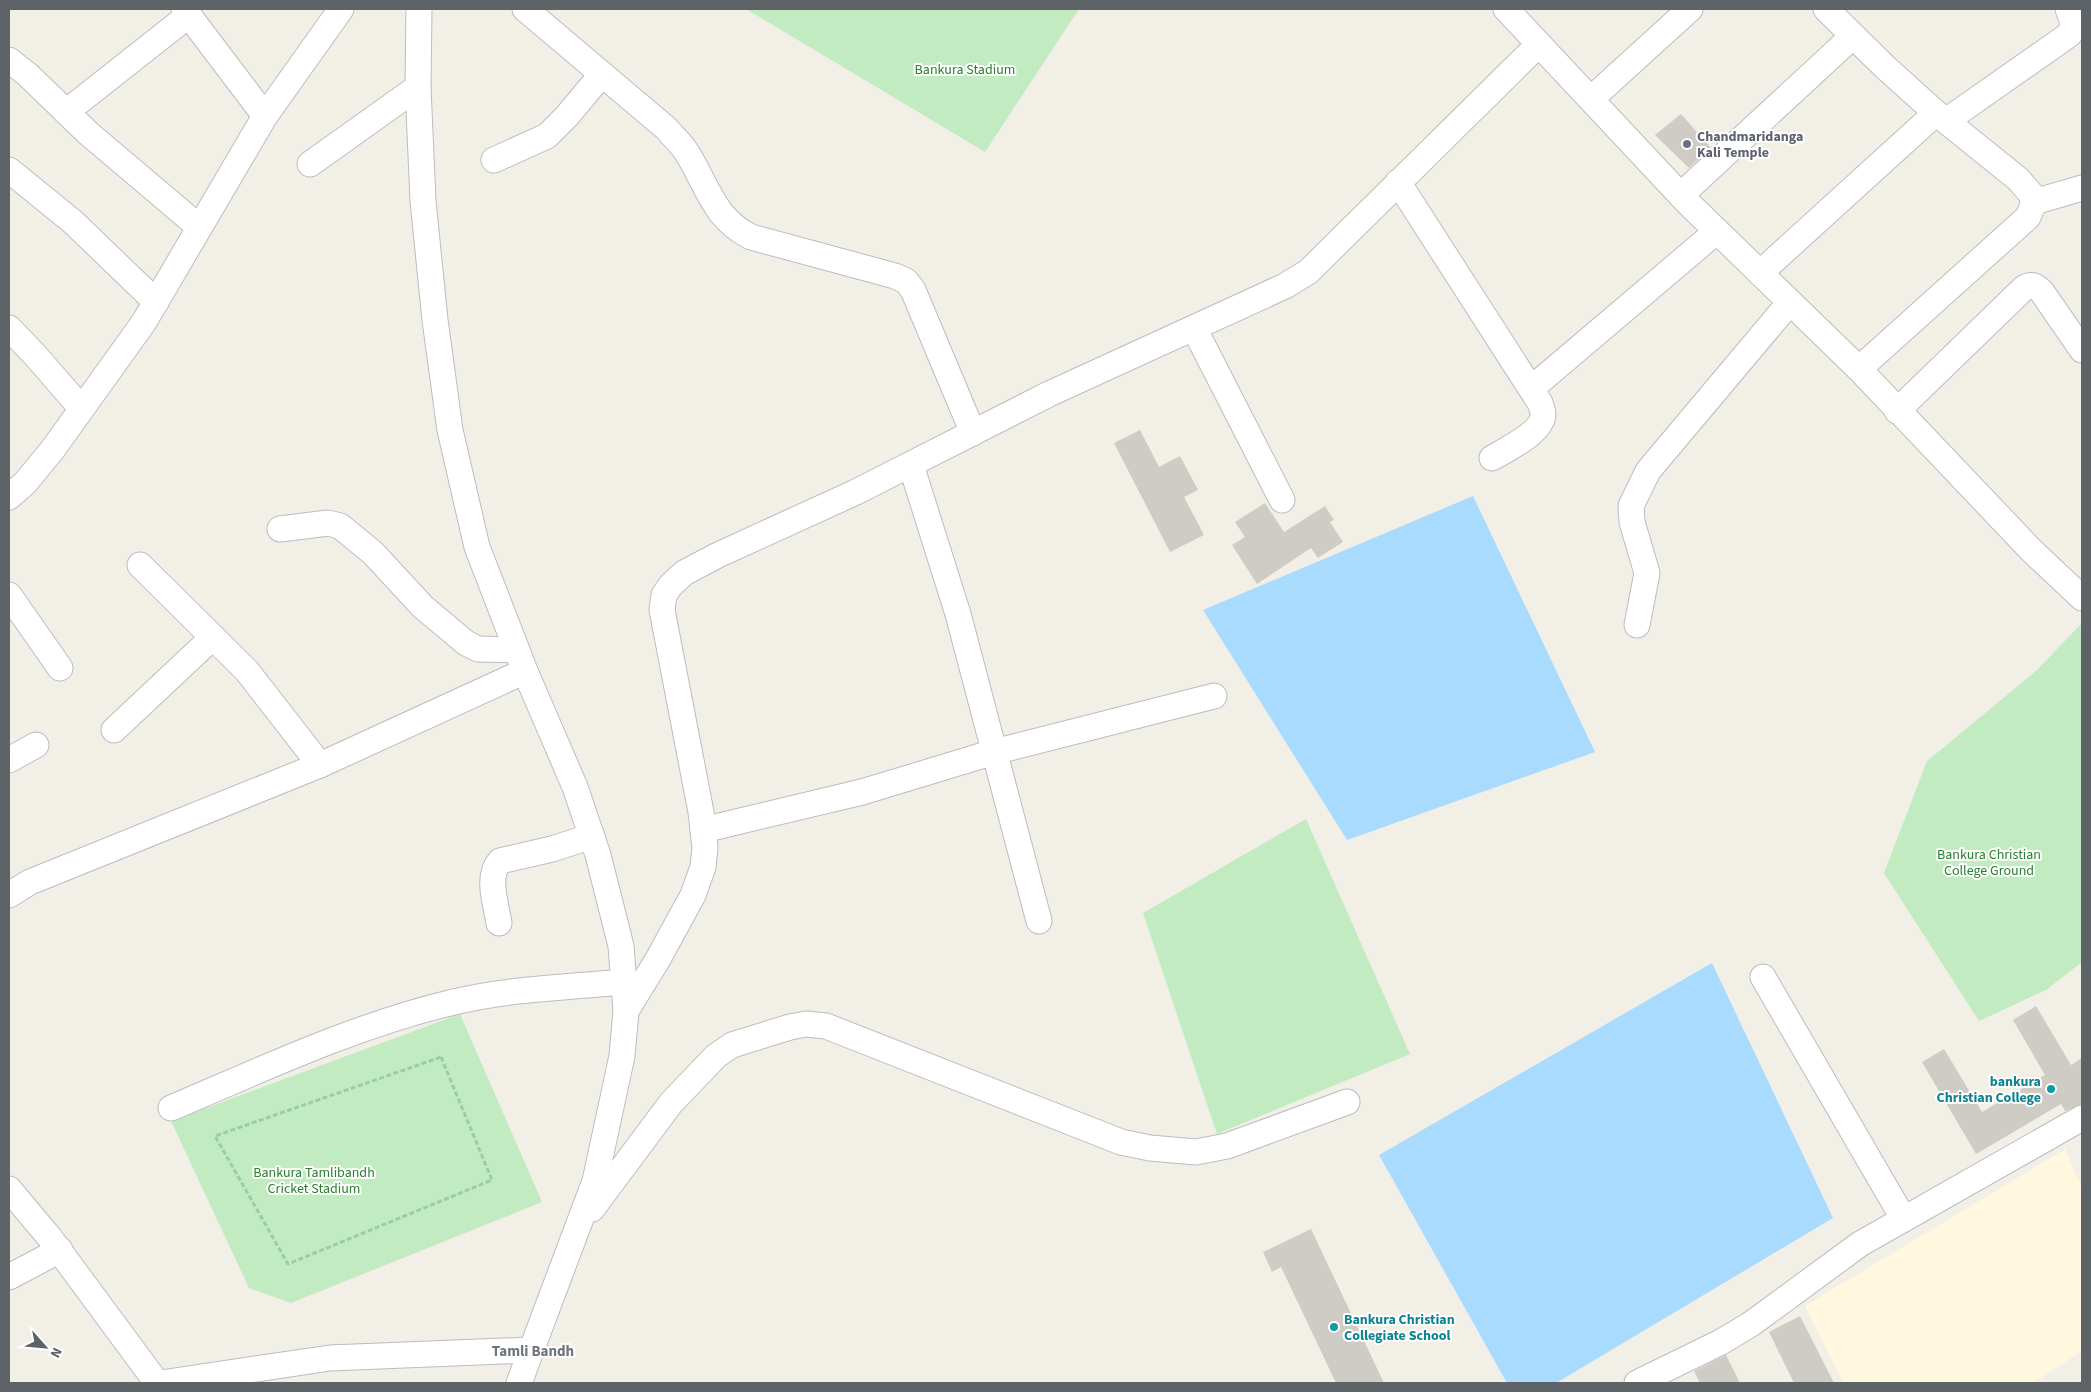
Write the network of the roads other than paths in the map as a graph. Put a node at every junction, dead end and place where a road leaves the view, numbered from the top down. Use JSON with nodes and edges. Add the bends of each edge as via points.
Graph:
{"nodes":[{"id":1,"x":342,"y":9,"type":"edge"},
{"id":2,"x":419,"y":9,"type":"edge"},
{"id":3,"x":525,"y":9,"type":"edge"},
{"id":4,"x":1506,"y":9,"type":"edge"},
{"id":5,"x":1690,"y":9,"type":"edge"},
{"id":6,"x":1826,"y":9,"type":"edge"},
{"id":7,"x":2068,"y":9,"type":"edge"},
{"id":8,"x":187,"y":12,"type":"edge"},
{"id":9,"x":1853,"y":36,"type":"junction"},
{"id":10,"x":1540,"y":44,"type":"junction"},
{"id":11,"x":9,"y":60,"type":"edge"},
{"id":12,"x":602,"y":74,"type":"junction"},
{"id":13,"x":418,"y":87,"type":"junction"},
{"id":14,"x":1591,"y":99,"type":"junction"},
{"id":15,"x":66,"y":112,"type":"junction"},
{"id":16,"x":264,"y":116,"type":"junction"},
{"id":17,"x":1941,"y":117,"type":"junction"},
{"id":18,"x":494,"y":160,"type":"dead end"},
{"id":19,"x":310,"y":164,"type":"dead end"},
{"id":20,"x":9,"y":170,"type":"edge"},
{"id":21,"x":1398,"y":182,"type":"junction"},
{"id":22,"x":2082,"y":188,"type":"edge"},
{"id":23,"x":1681,"y":195,"type":"junction"},
{"id":24,"x":2034,"y":202,"type":"junction"},
{"id":25,"x":199,"y":227,"type":"junction"},
{"id":26,"x":1717,"y":232,"type":"junction"},
{"id":27,"x":1760,"y":273,"type":"junction"},
{"id":28,"x":156,"y":302,"type":"junction"},
{"id":29,"x":1790,"y":302,"type":"junction"},
{"id":30,"x":9,"y":328,"type":"edge"},
{"id":31,"x":1194,"y":328,"type":"junction"},
{"id":32,"x":2082,"y":350,"type":"edge"},
{"id":33,"x":1859,"y":369,"type":"junction"},
{"id":34,"x":1532,"y":388,"type":"junction"},
{"id":35,"x":81,"y":408,"type":"junction"},
{"id":36,"x":1897,"y":411,"type":"junction"},
{"id":37,"x":973,"y":433,"type":"junction"},
{"id":38,"x":1492,"y":458,"type":"dead end"},
{"id":39,"x":911,"y":465,"type":"junction"},
{"id":40,"x":9,"y":497,"type":"edge"},
{"id":41,"x":1282,"y":500,"type":"dead end"},
{"id":42,"x":280,"y":529,"type":"dead end"},
{"id":43,"x":140,"y":565,"type":"dead end"},
{"id":44,"x":9,"y":594,"type":"edge"},
{"id":45,"x":2082,"y":598,"type":"edge"},
{"id":46,"x":1637,"y":625,"type":"dead end"},
{"id":47,"x":213,"y":637,"type":"junction"},
{"id":48,"x":521,"y":660,"type":"junction"},
{"id":49,"x":60,"y":668,"type":"dead end"},
{"id":50,"x":1214,"y":696,"type":"dead end"},
{"id":51,"x":114,"y":730,"type":"dead end"},
{"id":52,"x":36,"y":745,"type":"dead end"},
{"id":53,"x":994,"y":752,"type":"junction"},
{"id":54,"x":9,"y":760,"type":"edge"},
{"id":55,"x":320,"y":765,"type":"junction"},
{"id":56,"x":703,"y":830,"type":"junction"},
{"id":57,"x":592,"y":836,"type":"junction"},
{"id":58,"x":9,"y":895,"type":"edge"},
{"id":59,"x":1039,"y":921,"type":"dead end"},
{"id":60,"x":499,"y":923,"type":"dead end"},
{"id":61,"x":1763,"y":977,"type":"dead end"},
{"id":62,"x":624,"y":982,"type":"junction"},
{"id":63,"x":626,"y":1011,"type":"junction"},
{"id":64,"x":1347,"y":1102,"type":"dead end"},
{"id":65,"x":171,"y":1108,"type":"dead end"},
{"id":66,"x":2082,"y":1118,"type":"edge"},
{"id":67,"x":9,"y":1189,"type":"edge"},
{"id":68,"x":1902,"y":1218,"type":"junction"},
{"id":69,"x":576,"y":1231,"type":"junction"},
{"id":70,"x":60,"y":1250,"type":"junction"},
{"id":71,"x":9,"y":1277,"type":"edge"},
{"id":72,"x":531,"y":1350,"type":"junction"},
{"id":73,"x":157,"y":1383,"type":"edge"},
{"id":74,"x":161,"y":1383,"type":"edge"},
{"id":75,"x":519,"y":1383,"type":"edge"},
{"id":76,"x":1637,"y":1383,"type":"edge"}],
"edges":[{"from":1,"to":16,"type":"street"},
{"from":2,"to":13,"type":"street"},
{"from":3,"to":12,"type":"street"},
{"from":4,"to":10,"type":"street"},
{"from":5,"to":14,"type":"street"},
{"from":6,"to":9,"type":"street"},
{"from":7,"to":17,"type":"street","via":[[2073,23],[2070,34]]},
{"from":8,"to":15,"type":"street"},
{"from":8,"to":16,"type":"street"},
{"from":9,"to":17,"type":"street"},
{"from":9,"to":23,"type":"street"},
{"from":10,"to":14,"type":"street"},
{"from":10,"to":21,"type":"street"},
{"from":11,"to":15,"type":"street"},
{"from":12,"to":18,"type":"street","via":[[547,136]]},
{"from":12,"to":37,"type":"street","via":[[667,129],[686,151],[712,200],[734,229],[751,237],[906,281],[913,290]]},
{"from":13,"to":19,"type":"street"},
{"from":13,"to":48,"type":"street","via":[[423,201],[450,430],[477,547]]},
{"from":14,"to":23,"type":"street"},
{"from":15,"to":25,"type":"street"},
{"from":16,"to":25,"type":"street"},
{"from":17,"to":24,"type":"street","via":[[2018,179],[2032,194]]},
{"from":17,"to":27,"type":"street"},
{"from":20,"to":28,"type":"street","via":[[73,222]]},
{"from":21,"to":31,"type":"street","via":[[1308,272]]},
{"from":21,"to":34,"type":"street"},
{"from":22,"to":24,"type":"street"},
{"from":23,"to":26,"type":"street"},
{"from":24,"to":33,"type":"street","via":[[2028,217]]},
{"from":25,"to":28,"type":"street"},
{"from":26,"to":27,"type":"street"},
{"from":26,"to":34,"type":"street"},
{"from":27,"to":29,"type":"street"},
{"from":28,"to":35,"type":"street"},
{"from":29,"to":33,"type":"street"},
{"from":29,"to":46,"type":"street","via":[[1648,472],[1636,491],[1631,506],[1632,522],[1647,573]]},
{"from":30,"to":35,"type":"street"},
{"from":31,"to":37,"type":"street","via":[[1049,394]]},
{"from":31,"to":41,"type":"street"},
{"from":32,"to":36,"type":"street","via":[[2042,292],[2029,285]]},
{"from":33,"to":36,"type":"street"},
{"from":34,"to":38,"type":"street","via":[[1540,402],[1543,416],[1540,424],[1532,433]]},
{"from":35,"to":40,"type":"street","via":[[26,483]]},
{"from":36,"to":45,"type":"street"},
{"from":37,"to":39,"type":"street"},
{"from":39,"to":53,"type":"street","via":[[958,614]]},
{"from":39,"to":56,"type":"street","via":[[718,555],[684,573],[664,595],[664,631]]},
{"from":42,"to":48,"type":"street","via":[[328,523],[340,526],[372,553],[423,607],[466,642],[478,649]]},
{"from":43,"to":47,"type":"street"},
{"from":44,"to":49,"type":"street"},
{"from":47,"to":51,"type":"street"},
{"from":47,"to":55,"type":"street","via":[[247,671]]},
{"from":48,"to":55,"type":"street"},
{"from":48,"to":57,"type":"street","via":[[575,787]]},
{"from":50,"to":53,"type":"street"},
{"from":52,"to":54,"type":"street"},
{"from":53,"to":56,"type":"street","via":[[862,792]]},
{"from":53,"to":59,"type":"street"},
{"from":55,"to":58,"type":"street","via":[[30,882]]},
{"from":56,"to":63,"type":"street","via":[[703,867],[693,895]]},
{"from":57,"to":60,"type":"street","via":[[500,861],[492,876]]},
{"from":57,"to":62,"type":"street","via":[[621,946]]},
{"from":61,"to":68,"type":"street"},
{"from":62,"to":63,"type":"street"},
{"from":62,"to":65,"type":"street","via":[[509,993],[455,1002],[398,1017],[334,1039]]},
{"from":63,"to":69,"type":"street","via":[[622,1056],[595,1181]]},
{"from":64,"to":69,"type":"street","via":[[1227,1146],[1196,1152],[1150,1148],[1121,1142],[826,1026],[806,1024],[732,1045],[716,1056],[671,1103]]},
{"from":66,"to":68,"type":"street"},
{"from":67,"to":70,"type":"street"},
{"from":68,"to":76,"type":"street","via":[[1860,1244],[1751,1324]]},
{"from":69,"to":72,"type":"street"},
{"from":70,"to":71,"type":"street"},
{"from":70,"to":73,"type":"street"},
{"from":72,"to":74,"type":"street","via":[[330,1358]]},
{"from":72,"to":75,"type":"street"}]}
